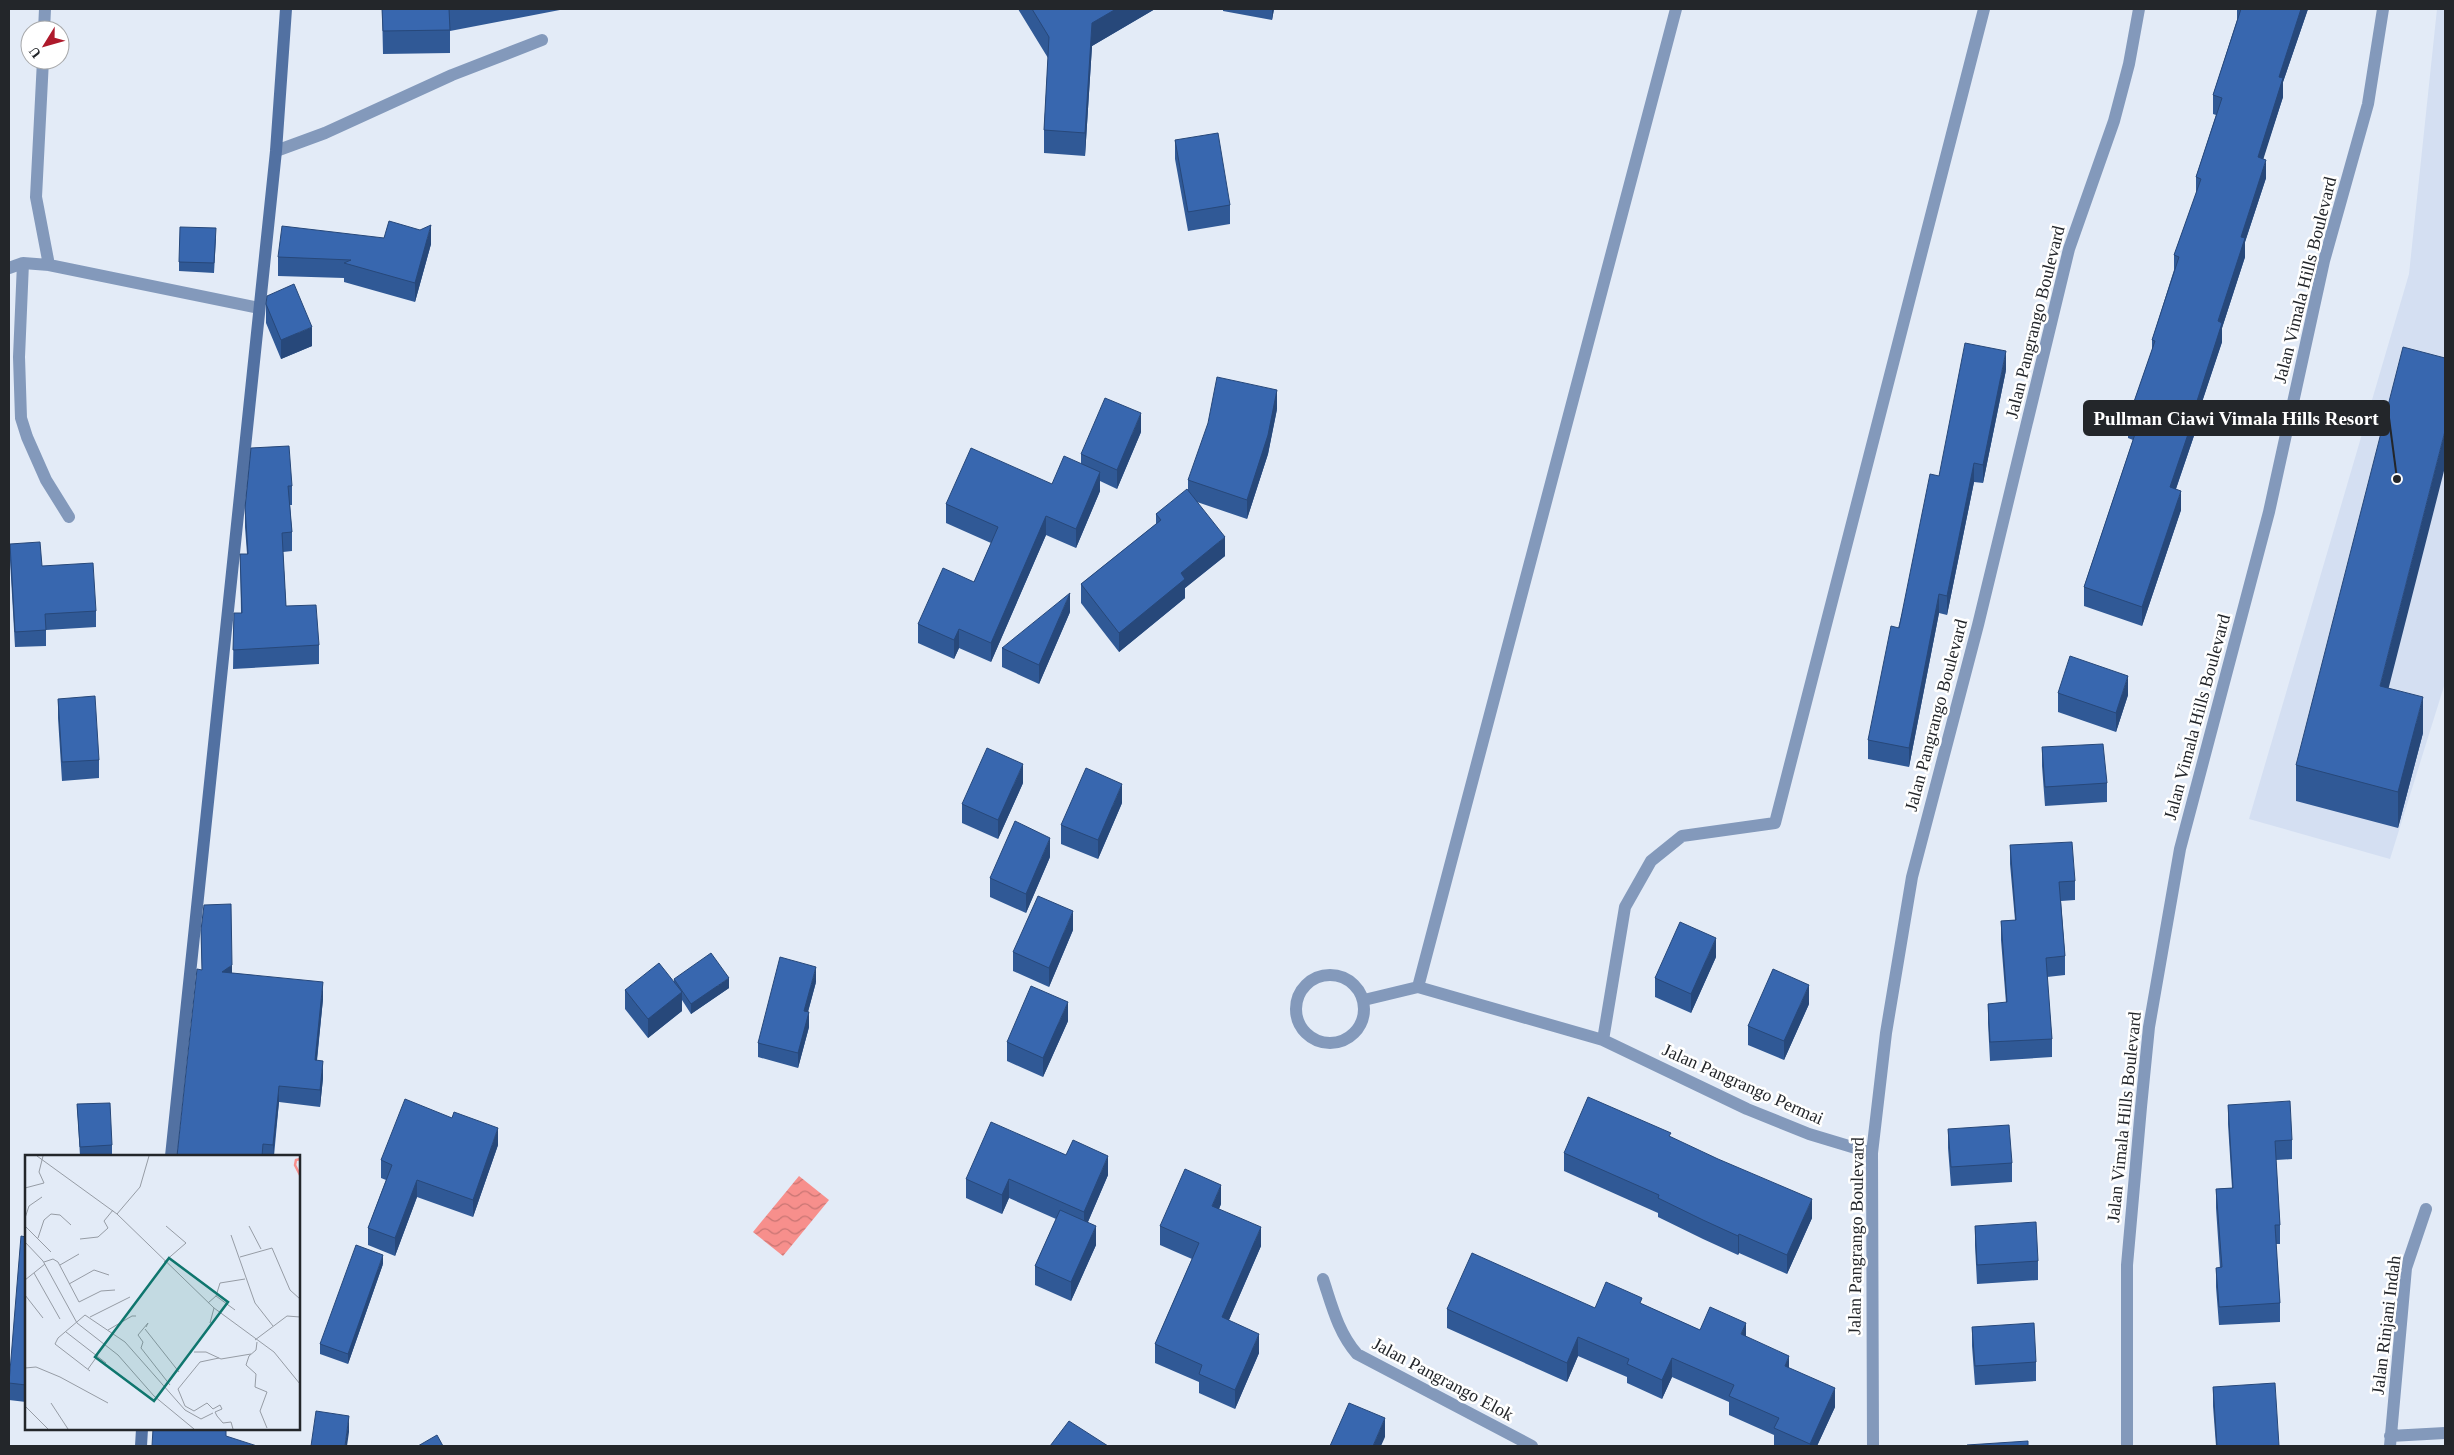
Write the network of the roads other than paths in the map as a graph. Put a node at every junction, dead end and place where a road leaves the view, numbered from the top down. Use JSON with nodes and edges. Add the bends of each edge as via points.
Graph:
{"nodes":[{"id":1,"x":286,"y":9,"type":"edge"},
{"id":2,"x":1676,"y":9,"type":"edge"},
{"id":3,"x":1984,"y":9,"type":"edge"},
{"id":4,"x":2138,"y":9,"type":"edge"},
{"id":5,"x":2383,"y":9,"type":"edge"},
{"id":6,"x":542,"y":40,"type":"dead end"},
{"id":7,"x":42,"y":70,"type":"edge"},
{"id":8,"x":276,"y":151,"type":"junction"},
{"id":9,"x":23,"y":263,"type":"junction"},
{"id":10,"x":49,"y":265,"type":"junction"},
{"id":11,"x":9,"y":268,"type":"edge"},
{"id":12,"x":259,"y":308,"type":"junction"},
{"id":13,"x":69,"y":517,"type":"dead end"},
{"id":14,"x":1418,"y":986,"type":"junction"},
{"id":15,"x":1364,"y":1000,"type":"junction"},
{"id":16,"x":1603,"y":1040,"type":"junction"},
{"id":17,"x":1872,"y":1153,"type":"junction"},
{"id":18,"x":171,"y":1155,"type":"edge"},
{"id":19,"x":2426,"y":1209,"type":"dead end"},
{"id":20,"x":1324,"y":1279,"type":"dead end"},
{"id":21,"x":142,"y":1430,"type":"edge"},
{"id":22,"x":2445,"y":1433,"type":"edge"},
{"id":23,"x":2390,"y":1441,"type":"edge"},
{"id":24,"x":141,"y":1446,"type":"edge"},
{"id":25,"x":1532,"y":1446,"type":"edge"},
{"id":26,"x":1873,"y":1446,"type":"edge"},
{"id":27,"x":2127,"y":1446,"type":"edge"}],
"edges":[{"from":1,"to":8,"type":"street"},
{"from":2,"to":14,"type":"street"},
{"from":3,"to":16,"type":"street","via":[[1775,823],[1682,836],[1651,861],[1625,907]]},
{"from":4,"to":17,"type":"street","name":"Jalan Pangrango Boulevard","via":[[2129,64],[2114,121],[2069,249],[1978,625],[1912,877],[1886,1033]]},
{"from":5,"to":27,"type":"street","name":"Jalan Vimala Hills Boulevard","via":[[2368,104],[2324,262],[2269,512],[2178,859],[2149,1027],[2141,1108],[2128,1265]]},
{"from":6,"to":8,"type":"street"},
{"from":7,"to":10,"type":"street","via":[[36,197]]},
{"from":8,"to":12,"type":"street"},
{"from":9,"to":10,"type":"street"},
{"from":9,"to":11,"type":"street"},
{"from":9,"to":13,"type":"street","via":[[19,357],[21,418],[46,480]]},
{"from":10,"to":12,"type":"street"},
{"from":12,"to":18,"type":"street"},
{"from":14,"to":15,"type":"street"},
{"from":14,"to":16,"type":"street","name":"Jalan Pangrango Permai"},
{"from":15,"to":15,"type":"street","via":[[1365,1014],[1361,1026],[1352,1037],[1340,1043],[1326,1044],[1313,1040],[1297,1019],[1296,1005],[1300,992],[1308,982],[1320,976],[1334,975],[1347,979],[1358,988]]},
{"from":16,"to":17,"type":"street","name":"Jalan Pangrango Permai","via":[[1747,1110],[1809,1134]]},
{"from":17,"to":26,"type":"street","name":"Jalan Pangrango Boulevard"},
{"from":19,"to":23,"type":"street","name":"Jalan Rinjani Indah","via":[[2406,1268]]},
{"from":20,"to":25,"type":"street","name":"Jalan Pangrango Elok","via":[[1339,1328],[1357,1354]]},
{"from":21,"to":24,"type":"street"},
{"from":22,"to":23,"type":"street"}]}
